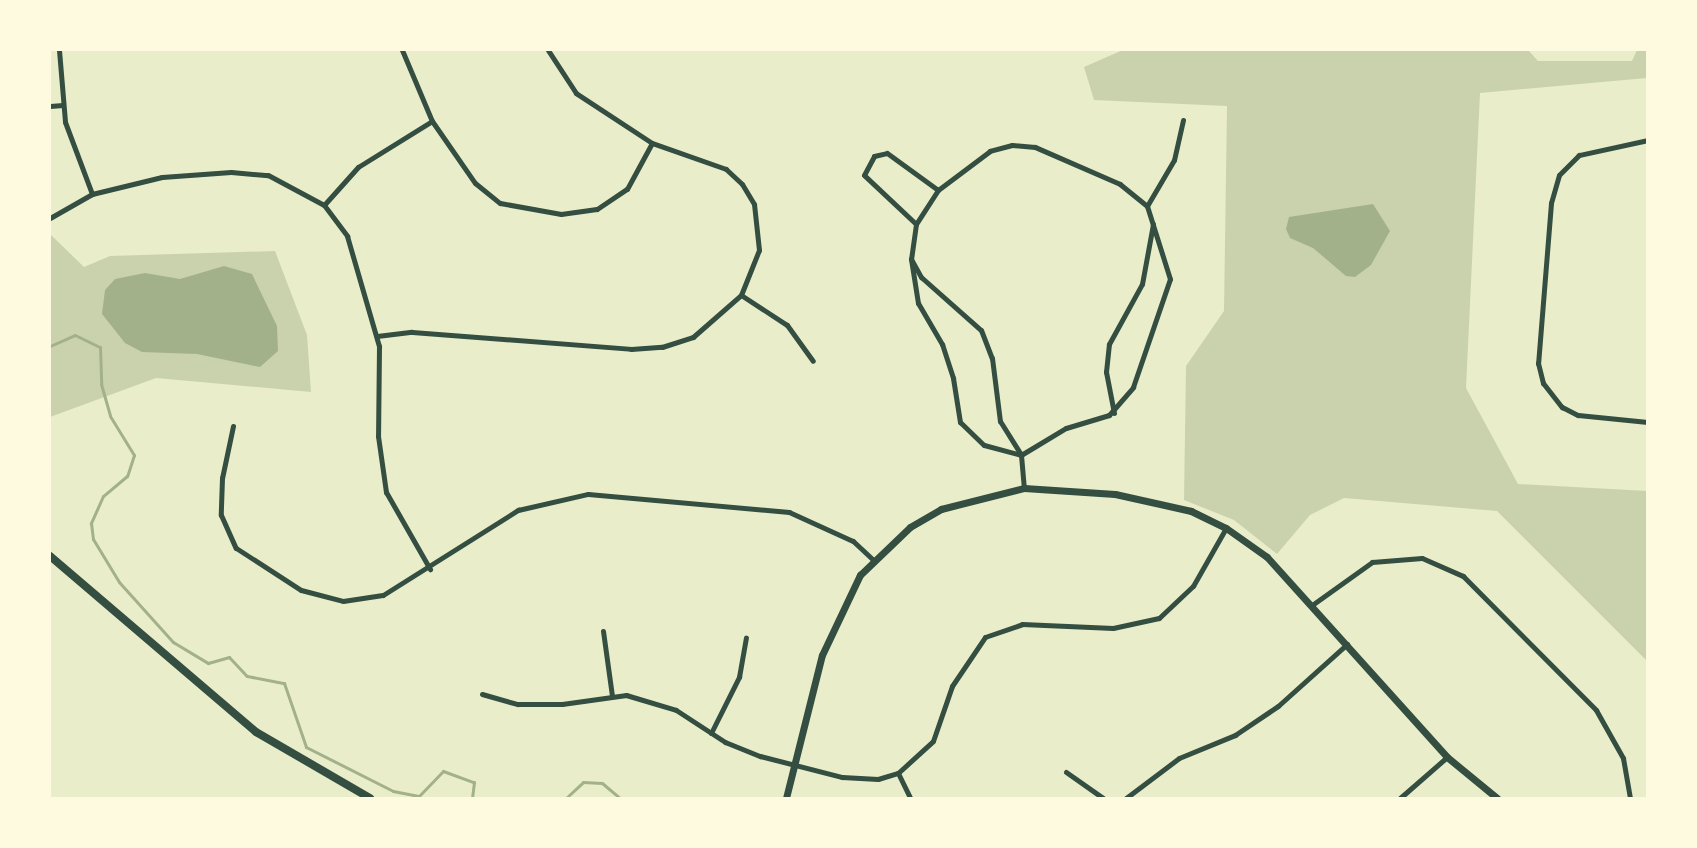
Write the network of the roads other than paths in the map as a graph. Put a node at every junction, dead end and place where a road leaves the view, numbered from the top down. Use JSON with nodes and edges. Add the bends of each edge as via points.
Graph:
{"nodes":[{"id":1,"x":59,"y":50,"type":"edge"},
{"id":2,"x":402,"y":50,"type":"edge"},
{"id":3,"x":548,"y":50,"type":"edge"},
{"id":4,"x":63,"y":105,"type":"junction"},
{"id":5,"x":50,"y":106,"type":"edge"},
{"id":6,"x":432,"y":120,"type":"junction"},
{"id":7,"x":1183,"y":120,"type":"dead end"},
{"id":8,"x":1647,"y":141,"type":"edge"},
{"id":9,"x":652,"y":143,"type":"junction"},
{"id":10,"x":938,"y":190,"type":"junction"},
{"id":11,"x":92,"y":194,"type":"junction"},
{"id":12,"x":324,"y":205,"type":"junction"},
{"id":13,"x":1147,"y":206,"type":"junction"},
{"id":14,"x":50,"y":218,"type":"edge"},
{"id":15,"x":1153,"y":221,"type":"junction"},
{"id":16,"x":916,"y":224,"type":"junction"},
{"id":17,"x":911,"y":259,"type":"junction"},
{"id":18,"x":741,"y":295,"type":"junction"},
{"id":19,"x":377,"y":336,"type":"junction"},
{"id":20,"x":813,"y":360,"type":"dead end"},
{"id":21,"x":1114,"y":413,"type":"junction"},
{"id":22,"x":1647,"y":422,"type":"edge"},
{"id":23,"x":233,"y":426,"type":"dead end"},
{"id":24,"x":1021,"y":455,"type":"junction"},
{"id":25,"x":1024,"y":488,"type":"junction"},
{"id":26,"x":1226,"y":528,"type":"junction"},
{"id":27,"x":50,"y":556,"type":"edge"},
{"id":28,"x":872,"y":559,"type":"junction"},
{"id":29,"x":430,"y":569,"type":"junction"},
{"id":30,"x":1312,"y":605,"type":"junction"},
{"id":31,"x":603,"y":631,"type":"dead end"},
{"id":32,"x":746,"y":638,"type":"dead end"},
{"id":33,"x":1347,"y":644,"type":"junction"},
{"id":34,"x":483,"y":694,"type":"dead end"},
{"id":35,"x":612,"y":696,"type":"junction"},
{"id":36,"x":711,"y":733,"type":"junction"},
{"id":37,"x":1447,"y":757,"type":"junction"},
{"id":38,"x":794,"y":765,"type":"junction"},
{"id":39,"x":1066,"y":772,"type":"dead end"},
{"id":40,"x":898,"y":773,"type":"junction"},
{"id":41,"x":370,"y":798,"type":"edge"},
{"id":42,"x":786,"y":798,"type":"edge"},
{"id":43,"x":910,"y":798,"type":"edge"},
{"id":44,"x":1103,"y":798,"type":"edge"},
{"id":45,"x":1126,"y":798,"type":"edge"},
{"id":46,"x":1400,"y":798,"type":"edge"},
{"id":47,"x":1497,"y":798,"type":"edge"},
{"id":48,"x":1630,"y":798,"type":"edge"}],
"edges":[{"from":1,"to":4,"type":"street"},
{"from":2,"to":6,"type":"street"},
{"from":3,"to":9,"type":"street","via":[[576,93]]},
{"from":4,"to":5,"type":"street"},
{"from":4,"to":11,"type":"street","via":[[76,160]]},
{"from":6,"to":9,"type":"street","via":[[475,183],[501,203],[531,212],[597,209],[627,189]]},
{"from":6,"to":12,"type":"street","via":[[358,167]]},
{"from":7,"to":13,"type":"street","via":[[1174,160]]},
{"from":8,"to":22,"type":"street","via":[[1579,155],[1559,175],[1551,203],[1538,363],[1543,383],[1562,407],[1578,415]]},
{"from":9,"to":18,"type":"street","via":[[726,169],[754,204],[759,250]]},
{"from":10,"to":13,"type":"street","via":[[990,151],[1035,147],[1120,184]]},
{"from":10,"to":16,"type":"street"},
{"from":10,"to":16,"type":"street","via":[[887,153],[874,156],[864,175]]},
{"from":11,"to":12,"type":"street","via":[[162,177],[231,172],[268,175]]},
{"from":11,"to":14,"type":"street"},
{"from":12,"to":19,"type":"street","via":[[347,236]]},
{"from":13,"to":15,"type":"street"},
{"from":15,"to":21,"type":"street","via":[[1142,284],[1109,344],[1106,372]]},
{"from":15,"to":21,"type":"street","via":[[1170,279],[1133,387]]},
{"from":16,"to":17,"type":"street"},
{"from":17,"to":24,"type":"street","via":[[921,277],[981,330],[992,358],[1000,421]]},
{"from":17,"to":24,"type":"street","via":[[918,303],[942,344],[960,422],[984,445]]},
{"from":18,"to":19,"type":"street","via":[[693,337],[662,347],[630,349],[412,332]]},
{"from":18,"to":20,"type":"street","via":[[787,325]]},
{"from":19,"to":29,"type":"street","via":[[378,436],[386,492]]},
{"from":21,"to":24,"type":"street","via":[[1066,428]]},
{"from":23,"to":29,"type":"street","via":[[222,478],[221,515],[236,548],[302,590],[343,601],[372,596]]},
{"from":24,"to":25,"type":"street"},
{"from":25,"to":26,"type":"street","via":[[1115,494],[1191,511]]},
{"from":25,"to":28,"type":"street","via":[[941,508]]},
{"from":26,"to":30,"type":"street","via":[[1267,557]]},
{"from":26,"to":40,"type":"street","via":[[1192,586],[1159,618],[1113,628],[1022,624],[985,637],[952,686],[933,741]]},
{"from":27,"to":41,"type":"main road","via":[[256,732]]},
{"from":28,"to":29,"type":"street","via":[[853,541],[789,512],[588,494],[518,510]]},
{"from":28,"to":38,"type":"street","via":[[822,655]]},
{"from":30,"to":33,"type":"street"},
{"from":30,"to":48,"type":"street","via":[[1372,562],[1422,558],[1463,576],[1596,710],[1623,758]]},
{"from":31,"to":35,"type":"street"},
{"from":32,"to":36,"type":"street","via":[[739,677]]},
{"from":33,"to":37,"type":"street"},
{"from":33,"to":45,"type":"street","via":[[1278,706],[1235,735],[1179,758]]},
{"from":34,"to":35,"type":"street","via":[[529,704]]},
{"from":35,"to":36,"type":"street","via":[[676,710]]},
{"from":36,"to":38,"type":"street"},
{"from":37,"to":46,"type":"street"},
{"from":37,"to":47,"type":"street"},
{"from":38,"to":40,"type":"street","via":[[843,777]]},
{"from":38,"to":42,"type":"street"},
{"from":39,"to":44,"type":"street"},
{"from":40,"to":43,"type":"street"}]}
